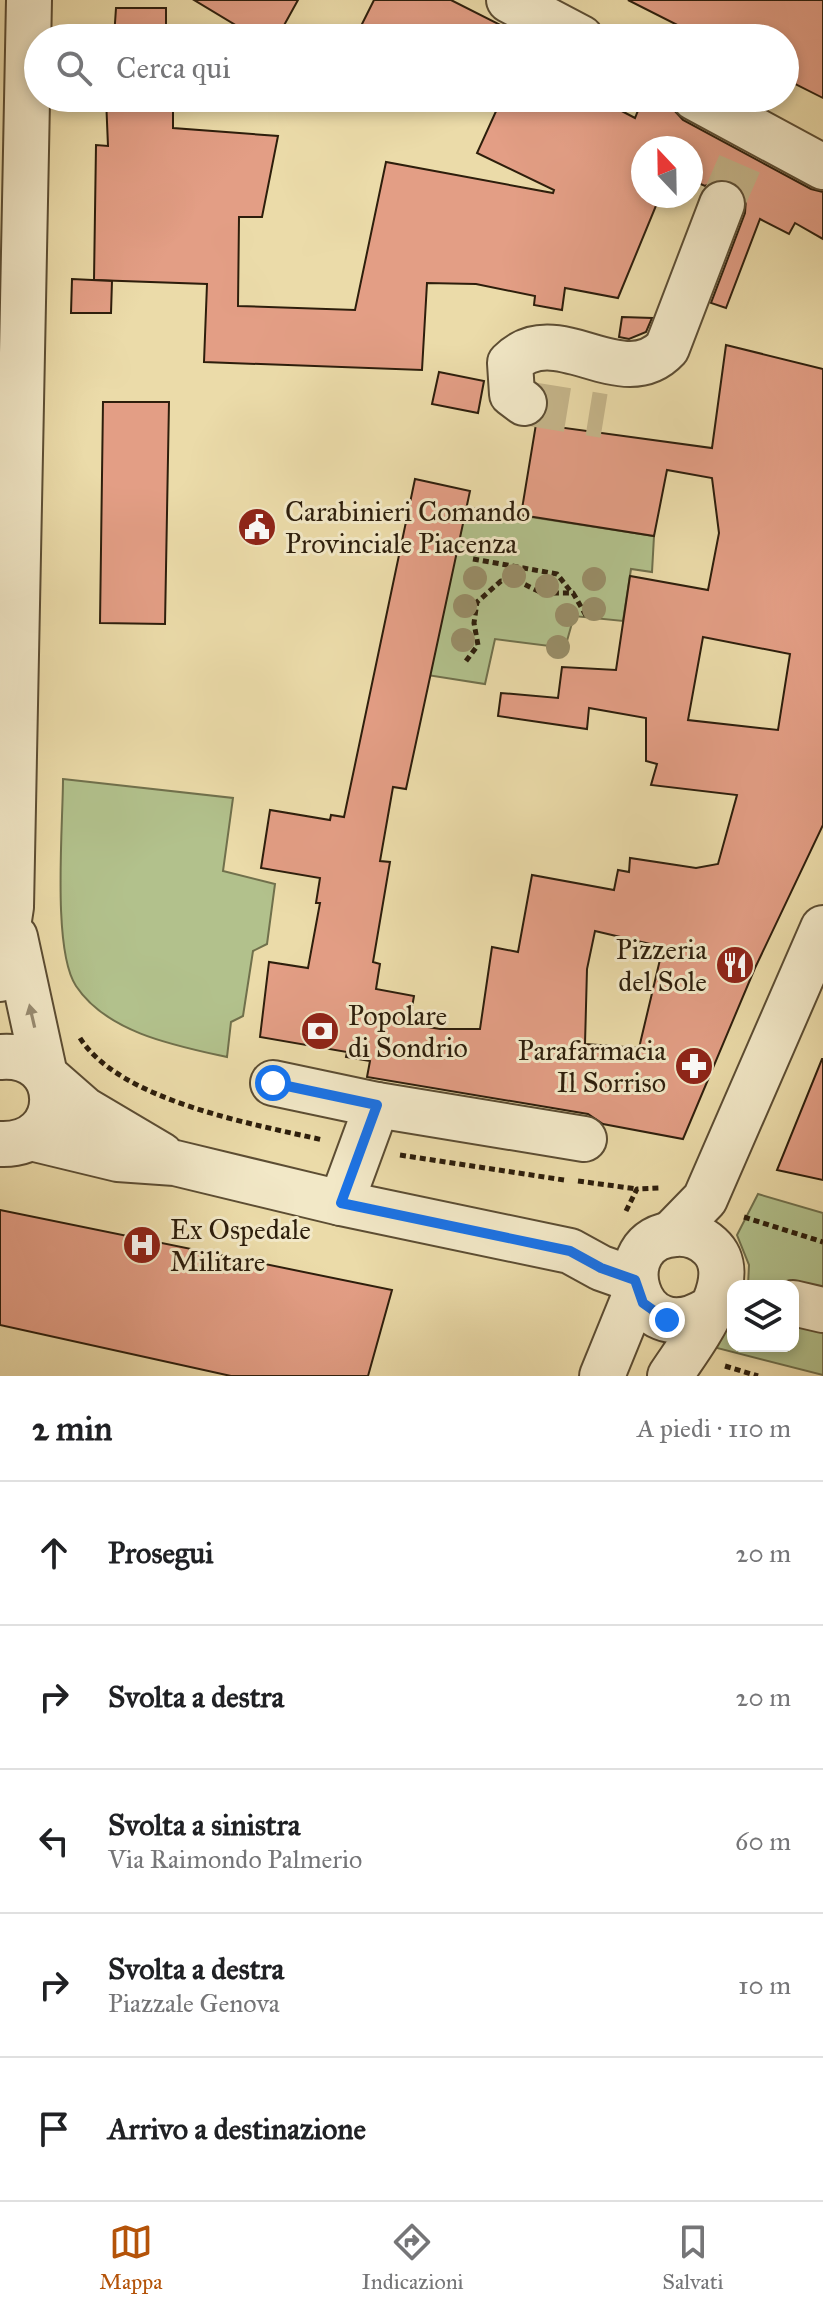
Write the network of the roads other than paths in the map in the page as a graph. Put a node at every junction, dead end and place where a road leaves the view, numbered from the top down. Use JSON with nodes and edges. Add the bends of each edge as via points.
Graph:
{"nodes":[{"id":1,"x":29,"y":0,"type":"edge"},
{"id":2,"x":509,"y":0,"type":"edge"},
{"id":3,"x":27,"y":24,"type":"edge"},
{"id":4,"x":554,"y":24,"type":"edge"},
{"id":5,"x":24,"y":49,"type":"edge"},
{"id":6,"x":716,"y":112,"type":"edge"},
{"id":7,"x":13,"y":158,"type":"edge"},
{"id":8,"x":823,"y":167,"type":"edge"},
{"id":9,"x":722,"y":204,"type":"tunnel mouth"},
{"id":10,"x":524,"y":403,"type":"dead end"},
{"id":11,"x":10,"y":463,"type":"edge"},
{"id":12,"x":11,"y":907,"type":"junction"},
{"id":13,"x":823,"y":928,"type":"edge"},
{"id":14,"x":814,"y":970,"type":"edge"},
{"id":15,"x":0,"y":979,"type":"edge"},
{"id":16,"x":0,"y":1057,"type":"edge"},
{"id":17,"x":45,"y":1075,"type":"junction"},
{"id":18,"x":273,"y":1083,"type":"dead end"},
{"id":19,"x":377,"y":1105,"type":"junction"},
{"id":20,"x":584,"y":1139,"type":"dead end"},
{"id":21,"x":16,"y":1141,"type":"edge"},
{"id":22,"x":175,"y":1163,"type":"junction"},
{"id":23,"x":705,"y":1199,"type":"junction"},
{"id":24,"x":341,"y":1203,"type":"junction"},
{"id":25,"x":664,"y":1236,"type":"junction"},
{"id":26,"x":570,"y":1251,"type":"junction"},
{"id":27,"x":719,"y":1283,"type":"edge"},
{"id":28,"x":636,"y":1285,"type":"junction"},
{"id":29,"x":799,"y":1304,"type":"edge"},
{"id":30,"x":823,"y":1310,"type":"edge"},
{"id":31,"x":602,"y":1376,"type":"edge"},
{"id":32,"x":670,"y":1376,"type":"edge"}],
"edges":[{"from":1,"to":3,"type":"street"},
{"from":2,"to":4,"type":"street"},
{"from":5,"to":7,"type":"street"},
{"from":6,"to":8,"type":"street","via":[[751,135]]},
{"from":7,"to":11,"type":"street"},
{"from":9,"to":10,"type":"street","via":[[667,348],[657,359],[628,364],[537,345],[510,363],[512,394]]},
{"from":11,"to":12,"type":"street"},
{"from":12,"to":15,"type":"street"},
{"from":17,"to":12,"type":"street","one_way":true},
{"from":13,"to":14,"type":"street"},
{"from":14,"to":23,"type":"street"},
{"from":16,"to":17,"type":"street","via":[[24,1059]]},
{"from":17,"to":21,"type":"street","via":[[53,1102],[43,1128]]},
{"from":17,"to":22,"type":"street","via":[[85,1110]]},
{"from":18,"to":19,"type":"street"},
{"from":19,"to":20,"type":"street"},
{"from":19,"to":24,"type":"street"},
{"from":21,"to":22,"type":"street"},
{"from":22,"to":24,"type":"street"},
{"from":23,"to":25,"type":"street"},
{"from":23,"to":27,"type":"street"},
{"from":24,"to":26,"type":"street"},
{"from":25,"to":26,"type":"street"},
{"from":25,"to":27,"type":"street","via":[[700,1238]]},
{"from":25,"to":28,"type":"street","via":[[638,1261]]},
{"from":26,"to":28,"type":"street"},
{"from":27,"to":28,"type":"street","via":[[695,1318],[667,1320],[643,1303]]},
{"from":27,"to":32,"type":"street"},
{"from":28,"to":31,"type":"street"},
{"from":29,"to":30,"type":"street"}]}
